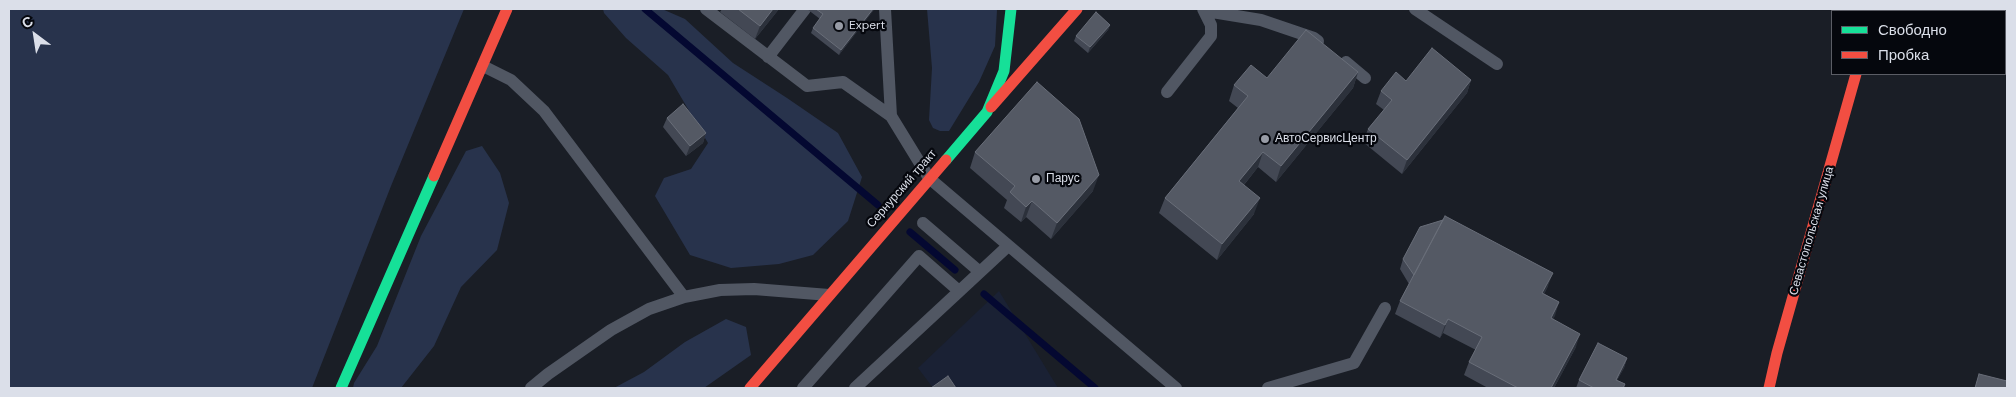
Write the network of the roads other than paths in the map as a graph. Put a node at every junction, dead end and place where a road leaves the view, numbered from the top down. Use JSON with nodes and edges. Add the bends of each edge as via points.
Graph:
{"nodes":[{"id":1,"x":507,"y":9,"type":"edge"},
{"id":2,"x":706,"y":9,"type":"edge"},
{"id":3,"x":805,"y":9,"type":"edge"},
{"id":4,"x":885,"y":9,"type":"edge"},
{"id":5,"x":1011,"y":9,"type":"edge"},
{"id":6,"x":1077,"y":9,"type":"edge"},
{"id":7,"x":1415,"y":9,"type":"edge"},
{"id":8,"x":1204,"y":10,"type":"edge"},
{"id":9,"x":768,"y":57,"type":"junction"},
{"id":10,"x":1497,"y":64,"type":"dead end"},
{"id":11,"x":483,"y":66,"type":"junction"},
{"id":12,"x":1856,"y":75,"type":"edge"},
{"id":13,"x":1366,"y":78,"type":"dead end"},
{"id":14,"x":1167,"y":92,"type":"dead end"},
{"id":15,"x":987,"y":112,"type":"junction"},
{"id":16,"x":892,"y":116,"type":"junction"},
{"id":17,"x":929,"y":178,"type":"junction"},
{"id":18,"x":923,"y":223,"type":"dead end"},
{"id":19,"x":1008,"y":246,"type":"junction"},
{"id":20,"x":980,"y":272,"type":"junction"},
{"id":21,"x":959,"y":291,"type":"junction"},
{"id":22,"x":830,"y":295,"type":"junction"},
{"id":23,"x":684,"y":297,"type":"junction"},
{"id":24,"x":1385,"y":308,"type":"dead end"},
{"id":25,"x":341,"y":388,"type":"edge"},
{"id":26,"x":531,"y":388,"type":"edge"},
{"id":27,"x":750,"y":388,"type":"edge"},
{"id":28,"x":803,"y":388,"type":"edge"},
{"id":29,"x":855,"y":388,"type":"edge"},
{"id":30,"x":1176,"y":388,"type":"edge"},
{"id":31,"x":1268,"y":388,"type":"edge"},
{"id":32,"x":1769,"y":388,"type":"edge"}],
"edges":[{"from":1,"to":11,"type":"main road"},
{"from":2,"to":9,"type":"lane"},
{"from":3,"to":9,"type":"lane"},
{"from":4,"to":16,"type":"lane"},
{"from":5,"to":15,"type":"main road","via":[[1004,70]]},
{"from":6,"to":15,"type":"main road","name":"Сернурский тракт"},
{"from":7,"to":10,"type":"lane"},
{"from":8,"to":13,"type":"lane","via":[[1261,20],[1314,38]]},
{"from":8,"to":14,"type":"lane","via":[[1211,24],[1211,36]]},
{"from":9,"to":16,"type":"lane","via":[[808,86],[843,82]]},
{"from":11,"to":23,"type":"lane","via":[[512,80],[544,111]]},
{"from":11,"to":25,"type":"main road"},
{"from":12,"to":32,"type":"main road","name":"Севастопольская улица"},
{"from":15,"to":17,"type":"main road","name":"Сернурский тракт"},
{"from":16,"to":17,"type":"lane"},
{"from":17,"to":19,"type":"lane"},
{"from":17,"to":22,"type":"main road","name":"Сернурский тракт"},
{"from":18,"to":20,"type":"lane"},
{"from":19,"to":20,"type":"lane"},
{"from":19,"to":30,"type":"lane"},
{"from":20,"to":21,"type":"lane"},
{"from":21,"to":28,"type":"lane","via":[[919,256]]},
{"from":21,"to":29,"type":"lane"},
{"from":22,"to":23,"type":"lane","via":[[754,289],[720,290]]},
{"from":22,"to":27,"type":"main road","name":"Сернурский тракт"},
{"from":23,"to":26,"type":"lane","via":[[649,309],[611,330]]},
{"from":24,"to":31,"type":"lane","via":[[1354,363]]}]}
